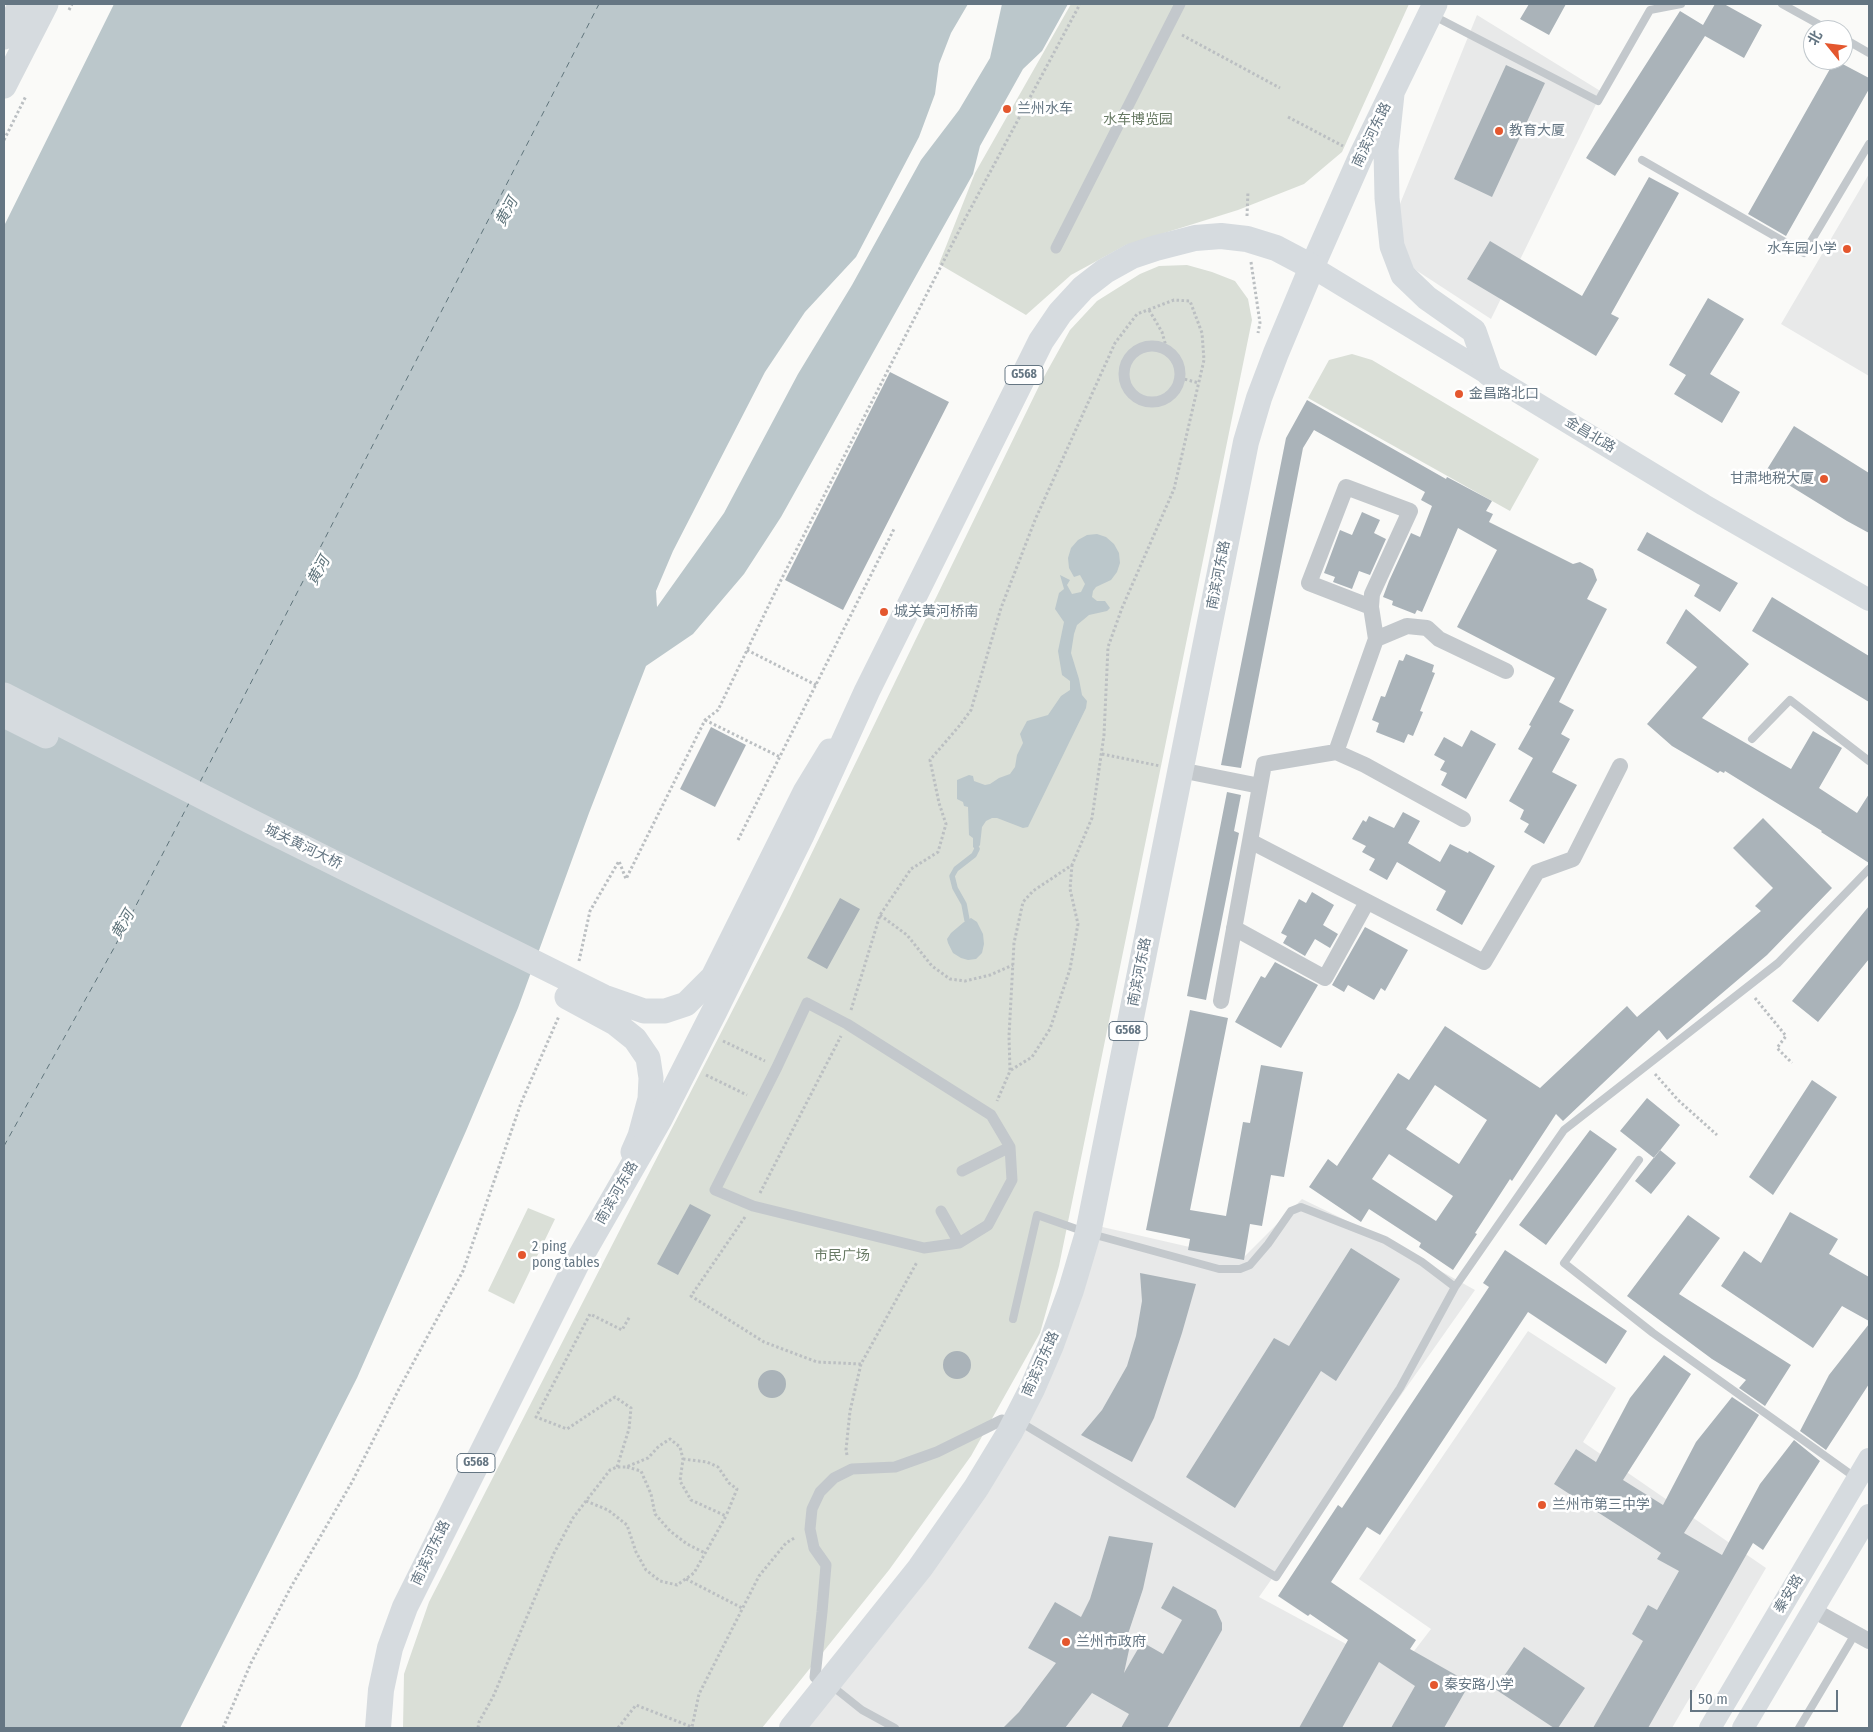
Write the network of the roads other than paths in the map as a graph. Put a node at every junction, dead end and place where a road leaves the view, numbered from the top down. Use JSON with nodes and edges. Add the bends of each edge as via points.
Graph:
{"nodes":[{"id":1,"x":21,"y":4,"type":"edge"},
{"id":2,"x":46,"y":4,"type":"edge"},
{"id":3,"x":1180,"y":4,"type":"edge"},
{"id":4,"x":1681,"y":4,"type":"edge"},
{"id":5,"x":1782,"y":4,"type":"edge"},
{"id":6,"x":1433,"y":9,"type":"edge"},
{"id":7,"x":1811,"y":20,"type":"edge"},
{"id":8,"x":4,"y":37,"type":"edge"},
{"id":9,"x":1853,"y":44,"type":"edge"},
{"id":10,"x":1869,"y":53,"type":"edge"},
{"id":11,"x":4,"y":86,"type":"edge"},
{"id":12,"x":1392,"y":94,"type":"junction"},
{"id":13,"x":1869,"y":144,"type":"edge"},
{"id":14,"x":1642,"y":160,"type":"dead end"},
{"id":15,"x":1056,"y":248,"type":"dead end"},
{"id":16,"x":1312,"y":267,"type":"junction"},
{"id":17,"x":1489,"y":374,"type":"junction"},
{"id":18,"x":1180,"y":378,"type":"joint"},
{"id":19,"x":1869,"y":600,"type":"edge"},
{"id":20,"x":1371,"y":608,"type":"junction"},
{"id":21,"x":1376,"y":639,"type":"junction"},
{"id":22,"x":1506,"y":670,"type":"dead end"},
{"id":23,"x":867,"y":691,"type":"junction"},
{"id":24,"x":4,"y":695,"type":"edge"},
{"id":25,"x":4,"y":715,"type":"edge"},
{"id":26,"x":1752,"y":739,"type":"dead end"},
{"id":27,"x":1336,"y":752,"type":"junction"},
{"id":28,"x":1869,"y":761,"type":"edge"},
{"id":29,"x":1620,"y":766,"type":"dead end"},
{"id":30,"x":1180,"y":770,"type":"junction"},
{"id":31,"x":1260,"y":786,"type":"junction"},
{"id":32,"x":1464,"y":819,"type":"dead end"},
{"id":33,"x":1250,"y":841,"type":"junction"},
{"id":34,"x":1869,"y":869,"type":"edge"},
{"id":35,"x":1367,"y":902,"type":"junction"},
{"id":36,"x":1234,"y":928,"type":"junction"},
{"id":37,"x":1221,"y":1001,"type":"dead end"},
{"id":38,"x":599,"y":1004,"type":"junction"},
{"id":39,"x":1010,"y":1148,"type":"junction"},
{"id":40,"x":1639,"y":1160,"type":"dead end"},
{"id":41,"x":962,"y":1170,"type":"dead end"},
{"id":42,"x":608,"y":1210,"type":"junction"},
{"id":43,"x":941,"y":1211,"type":"dead end"},
{"id":44,"x":1088,"y":1233,"type":"junction"},
{"id":45,"x":959,"y":1243,"type":"junction"},
{"id":46,"x":1455,"y":1287,"type":"junction"},
{"id":47,"x":1013,"y":1319,"type":"dead end"},
{"id":48,"x":1009,"y":1420,"type":"junction"},
{"id":49,"x":1869,"y":1460,"type":"edge"},
{"id":50,"x":1858,"y":1479,"type":"junction"},
{"id":51,"x":1869,"y":1515,"type":"edge"},
{"id":52,"x":1813,"y":1610,"type":"junction"},
{"id":53,"x":1862,"y":1638,"type":"edge"},
{"id":54,"x":822,"y":1680,"type":"junction"},
{"id":55,"x":378,"y":1728,"type":"edge"},
{"id":56,"x":792,"y":1728,"type":"edge"},
{"id":57,"x":895,"y":1728,"type":"edge"},
{"id":58,"x":1710,"y":1728,"type":"edge"},
{"id":59,"x":1743,"y":1728,"type":"edge"},
{"id":60,"x":1799,"y":1728,"type":"edge"}],
"edges":[{"from":1,"to":8,"type":"main road"},
{"from":2,"to":11,"type":"main road"},
{"from":3,"to":15,"type":"street"},
{"from":4,"to":6,"type":"lane","via":[[1650,10],[1598,101]]},
{"from":5,"to":7,"type":"lane"},
{"from":6,"to":12,"type":"main road","name":"南滨河东路"},
{"from":9,"to":10,"type":"lane"},
{"from":12,"to":16,"type":"main road","name":"南滨河东路"},
{"from":12,"to":17,"type":"main road","via":[[1386,150],[1392,246],[1404,274],[1427,298],[1474,331]]},
{"from":13,"to":14,"type":"lane","via":[[1804,254]]},
{"from":16,"to":17,"type":"main road","name":"金昌北路"},
{"from":16,"to":23,"type":"highway","name":"南滨河东路","number":"G568","via":[[1276,248],[1247,239],[1195,238],[1132,256],[1104,271],[1083,288],[1060,312],[1036,349]]},
{"from":16,"to":30,"type":"highway","name":"南滨河东路","number":"G568","via":[[1259,398],[1246,442]]},
{"from":17,"to":19,"type":"main road","name":"金昌北路","via":[[1704,505]]},
{"from":18,"to":18,"type":"street","via":[[1169,397],[1148,402],[1129,391],[1124,369],[1136,351],[1146,346],[1157,346],[1175,357]]},
{"from":20,"to":20,"type":"street","via":[[1308,583],[1346,487],[1410,511],[1372,594]]},
{"from":20,"to":21,"type":"street"},
{"from":21,"to":22,"type":"street","via":[[1407,626],[1427,628],[1439,639]]},
{"from":21,"to":27,"type":"street"},
{"from":23,"to":38,"type":"main road","name":"南滨河东路","via":[[805,792],[713,977],[686,1004],[666,1011]]},
{"from":23,"to":42,"type":"highway","name":"南滨河东路","number":"G568","via":[[762,916],[659,1120]]},
{"from":24,"to":38,"type":"main road","name":"城关黄河大桥"},
{"from":25,"to":38,"type":"main road","name":"城关黄河大桥"},
{"from":26,"to":28,"type":"lane","via":[[1790,700]]},
{"from":27,"to":31,"type":"street","via":[[1264,764]]},
{"from":27,"to":32,"type":"street"},
{"from":29,"to":35,"type":"street","via":[[1573,859],[1537,872],[1484,962]]},
{"from":30,"to":31,"type":"street"},
{"from":30,"to":44,"type":"highway","name":"南滨河东路","number":"G568"},
{"from":31,"to":33,"type":"street"},
{"from":33,"to":35,"type":"street"},
{"from":33,"to":36,"type":"street"},
{"from":34,"to":46,"type":"lane","via":[[1778,963],[1564,1130]]},
{"from":35,"to":36,"type":"street","via":[[1325,978]]},
{"from":36,"to":37,"type":"street"},
{"from":38,"to":42,"type":"main road","via":[[635,1039],[648,1058],[651,1078],[650,1099],[640,1136]]},
{"from":39,"to":41,"type":"street"},
{"from":39,"to":45,"type":"street","via":[[1012,1180],[988,1225]]},
{"from":39,"to":45,"type":"street","via":[[991,1115],[847,1024],[807,1003],[715,1190],[752,1206],[924,1248]]},
{"from":40,"to":50,"type":"lane","via":[[1564,1263],[1653,1333]]},
{"from":42,"to":55,"type":"highway","name":"南滨河东路","number":"G568","via":[[578,1261],[405,1607],[390,1648],[381,1690]]},
{"from":43,"to":45,"type":"street"},
{"from":44,"to":46,"type":"lane","via":[[1219,1269],[1240,1269],[1250,1266],[1291,1211],[1302,1207],[1385,1240]]},
{"from":44,"to":47,"type":"lane","via":[[1037,1215]]},
{"from":44,"to":48,"type":"highway","name":"南滨河东路","number":"G568","via":[[1051,1344]]},
{"from":46,"to":48,"type":"lane","via":[[1400,1388],[1276,1577]]},
{"from":48,"to":54,"type":"highway","name":"南滨河东路","number":"G568","via":[[976,1488],[920,1568]]},
{"from":48,"to":54,"type":"street","via":[[895,1467],[852,1470],[834,1478],[820,1492],[812,1510],[810,1529],[814,1548],[826,1564]]},
{"from":49,"to":50,"type":"main road","name":"秦安路"},
{"from":50,"to":58,"type":"main road","name":"秦安路"},
{"from":51,"to":52,"type":"main road","name":"秦安路"},
{"from":52,"to":53,"type":"street"},
{"from":52,"to":59,"type":"main road","name":"秦安路"},
{"from":53,"to":60,"type":"lane"},
{"from":54,"to":56,"type":"highway","name":"南滨河东路","number":"G568"},
{"from":54,"to":57,"type":"lane","via":[[862,1710]]}]}
